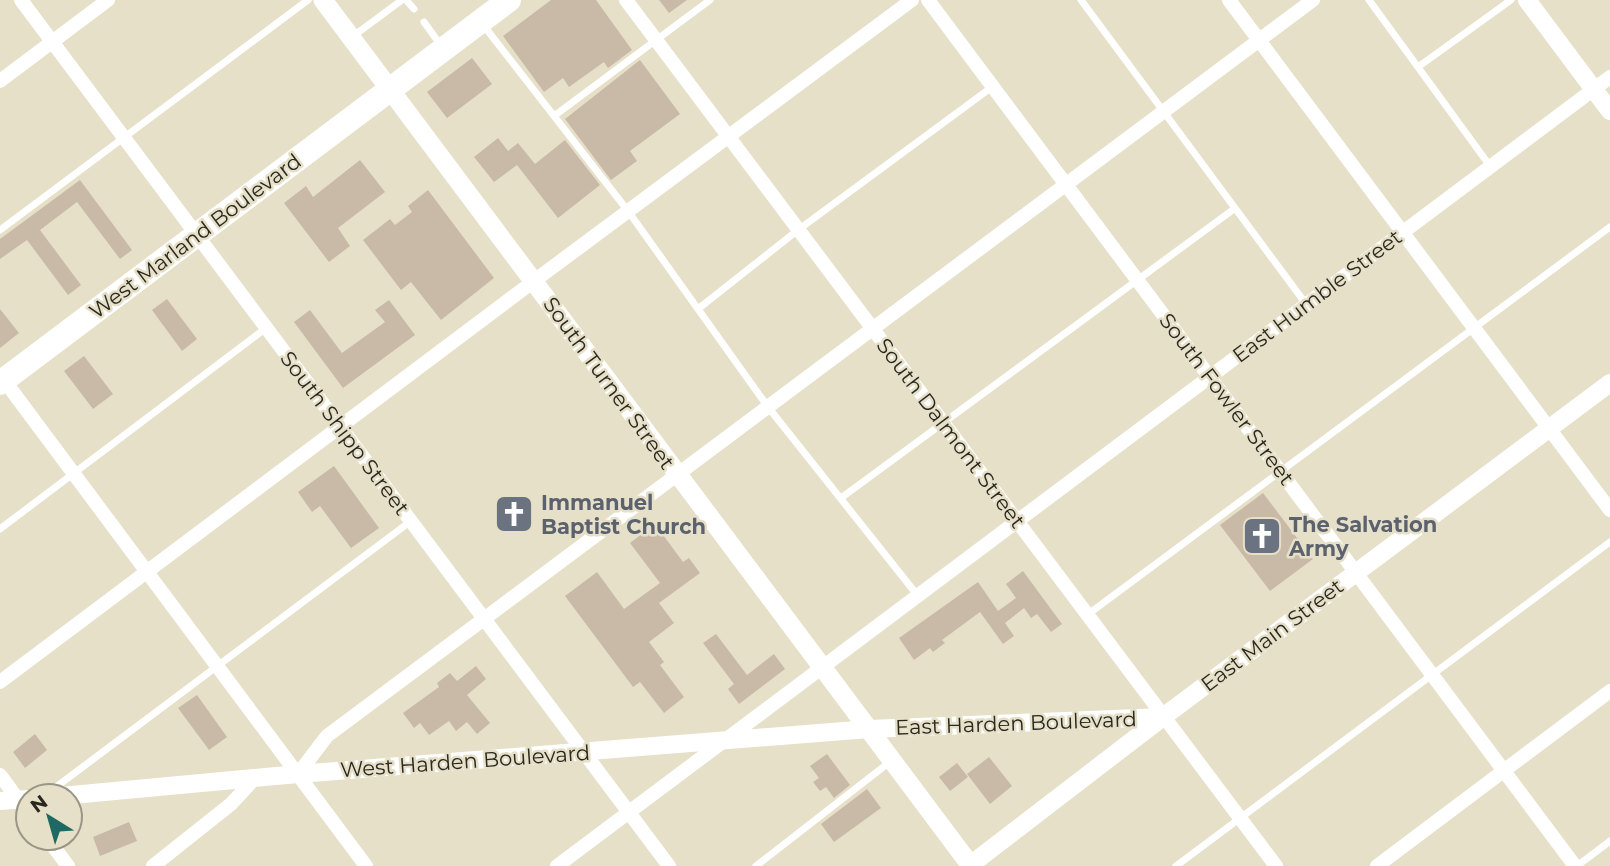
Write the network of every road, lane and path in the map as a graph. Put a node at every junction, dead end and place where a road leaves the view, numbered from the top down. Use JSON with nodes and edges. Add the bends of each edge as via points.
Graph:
{"nodes":[{"id":1,"x":21,"y":0,"type":"edge"},
{"id":2,"x":108,"y":0,"type":"edge"},
{"id":3,"x":308,"y":0,"type":"edge"},
{"id":4,"x":323,"y":0,"type":"edge"},
{"id":5,"x":404,"y":0,"type":"edge"},
{"id":6,"x":626,"y":0,"type":"edge"},
{"id":7,"x":710,"y":0,"type":"edge"},
{"id":8,"x":912,"y":0,"type":"edge"},
{"id":9,"x":928,"y":0,"type":"edge"},
{"id":10,"x":1081,"y":0,"type":"edge"},
{"id":11,"x":1229,"y":0,"type":"edge"},
{"id":12,"x":1313,"y":0,"type":"edge"},
{"id":13,"x":1369,"y":0,"type":"edge"},
{"id":14,"x":1511,"y":0,"type":"edge"},
{"id":15,"x":1527,"y":0,"type":"edge"},
{"id":16,"x":494,"y":8,"type":"edge"},
{"id":17,"x":414,"y":9,"type":"dead end"},
{"id":18,"x":424,"y":22,"type":"dead end"},
{"id":19,"x":351,"y":37,"type":"junction"},
{"id":20,"x":1259,"y":40,"type":"junction"},
{"id":21,"x":657,"y":41,"type":"junction"},
{"id":22,"x":52,"y":42,"type":"junction"},
{"id":23,"x":444,"y":49,"type":"junction"},
{"id":24,"x":1418,"y":67,"type":"junction"},
{"id":25,"x":1610,"y":77,"type":"edge"},
{"id":26,"x":0,"y":81,"type":"edge"},
{"id":27,"x":993,"y":87,"type":"junction"},
{"id":28,"x":390,"y":89,"type":"junction"},
{"id":29,"x":1594,"y":89,"type":"junction"},
{"id":30,"x":1164,"y":111,"type":"junction"},
{"id":31,"x":1610,"y":111,"type":"edge"},
{"id":32,"x":554,"y":116,"type":"junction"},
{"id":33,"x":123,"y":137,"type":"junction"},
{"id":34,"x":728,"y":137,"type":"junction"},
{"id":35,"x":1491,"y":166,"type":"junction"},
{"id":36,"x":1066,"y":184,"type":"junction"},
{"id":37,"x":1234,"y":209,"type":"junction"},
{"id":38,"x":628,"y":211,"type":"junction"},
{"id":39,"x":1610,"y":227,"type":"edge"},
{"id":40,"x":0,"y":230,"type":"edge"},
{"id":41,"x":798,"y":230,"type":"junction"},
{"id":42,"x":1403,"y":232,"type":"junction"},
{"id":43,"x":197,"y":235,"type":"junction"},
{"id":44,"x":1138,"y":280,"type":"junction"},
{"id":45,"x":534,"y":281,"type":"junction"},
{"id":46,"x":1306,"y":305,"type":"junction"},
{"id":47,"x":698,"y":309,"type":"junction"},
{"id":48,"x":267,"y":327,"type":"junction"},
{"id":49,"x":1473,"y":327,"type":"junction"},
{"id":50,"x":873,"y":329,"type":"junction"},
{"id":51,"x":1210,"y":377,"type":"junction"},
{"id":52,"x":1,"y":379,"type":"edge"},
{"id":53,"x":1610,"y":383,"type":"edge"},
{"id":54,"x":768,"y":407,"type":"junction"},
{"id":55,"x":944,"y":424,"type":"junction"},
{"id":56,"x":341,"y":427,"type":"junction"},
{"id":57,"x":1548,"y":429,"type":"junction"},
{"id":58,"x":74,"y":473,"type":"junction"},
{"id":59,"x":1281,"y":473,"type":"junction"},
{"id":60,"x":676,"y":474,"type":"junction"},
{"id":61,"x":841,"y":498,"type":"junction"},
{"id":62,"x":1610,"y":510,"type":"edge"},
{"id":63,"x":411,"y":520,"type":"junction"},
{"id":64,"x":1018,"y":522,"type":"junction"},
{"id":65,"x":0,"y":529,"type":"edge"},
{"id":66,"x":1610,"y":542,"type":"edge"},
{"id":67,"x":147,"y":572,"type":"junction"},
{"id":68,"x":1355,"y":573,"type":"junction"},
{"id":69,"x":918,"y":596,"type":"junction"},
{"id":70,"x":1087,"y":615,"type":"junction"},
{"id":71,"x":484,"y":618,"type":"junction"},
{"id":72,"x":217,"y":666,"type":"junction"},
{"id":73,"x":823,"y":668,"type":"junction"},
{"id":74,"x":1432,"y":674,"type":"junction"},
{"id":75,"x":0,"y":682,"type":"edge"},
{"id":76,"x":1610,"y":691,"type":"edge"},
{"id":77,"x":1163,"y":717,"type":"junction"},
{"id":78,"x":869,"y":729,"type":"junction"},
{"id":79,"x":724,"y":741,"type":"junction"},
{"id":80,"x":586,"y":753,"type":"junction"},
{"id":81,"x":892,"y":760,"type":"junction"},
{"id":82,"x":1504,"y":771,"type":"junction"},
{"id":83,"x":298,"y":774,"type":"junction"},
{"id":84,"x":0,"y":775,"type":"edge"},
{"id":85,"x":254,"y":779,"type":"junction"},
{"id":86,"x":63,"y":782,"type":"edge"},
{"id":87,"x":14,"y":791,"type":"edge"},
{"id":88,"x":84,"y":794,"type":"edge"},
{"id":89,"x":630,"y":812,"type":"junction"},
{"id":90,"x":1240,"y":818,"type":"junction"},
{"id":91,"x":1610,"y":841,"type":"edge"},
{"id":92,"x":361,"y":864,"type":"edge"},
{"id":93,"x":153,"y":866,"type":"edge"},
{"id":94,"x":557,"y":866,"type":"edge"},
{"id":95,"x":669,"y":866,"type":"edge"},
{"id":96,"x":756,"y":866,"type":"edge"},
{"id":97,"x":970,"y":866,"type":"edge"},
{"id":98,"x":1176,"y":866,"type":"edge"},
{"id":99,"x":1276,"y":866,"type":"edge"},
{"id":100,"x":1377,"y":866,"type":"edge"},
{"id":101,"x":1576,"y":866,"type":"edge"}],
"edges":[{"from":1,"to":22,"type":"street","name":"South Shipp Street"},
{"from":2,"to":22,"type":"street"},
{"from":3,"to":33,"type":"lane"},
{"from":4,"to":19,"type":"main road","name":"South Turner Street"},
{"from":5,"to":17,"type":"lane"},
{"from":5,"to":19,"type":"lane"},
{"from":6,"to":21,"type":"street","name":"South Dalmont Street"},
{"from":7,"to":21,"type":"lane"},
{"from":8,"to":34,"type":"street"},
{"from":9,"to":27,"type":"street","name":"South Fowler Street"},
{"from":10,"to":30,"type":"lane"},
{"from":11,"to":20,"type":"street"},
{"from":12,"to":20,"type":"street"},
{"from":13,"to":24,"type":"lane"},
{"from":14,"to":24,"type":"lane"},
{"from":15,"to":29,"type":"street"},
{"from":16,"to":23,"type":"highway","name":"West Marland Boulevard"},
{"from":16,"to":32,"type":"lane"},
{"from":18,"to":23,"type":"lane"},
{"from":19,"to":28,"type":"main road","name":"South Turner Street"},
{"from":20,"to":30,"type":"street"},
{"from":20,"to":42,"type":"street"},
{"from":21,"to":32,"type":"lane"},
{"from":21,"to":34,"type":"street","name":"South Dalmont Street"},
{"from":22,"to":26,"type":"street"},
{"from":22,"to":33,"type":"street","name":"South Shipp Street"},
{"from":23,"to":28,"type":"highway","name":"West Marland Boulevard"},
{"from":24,"to":35,"type":"lane"},
{"from":25,"to":29,"type":"street","name":"East Humble Street"},
{"from":27,"to":36,"type":"street","name":"South Fowler Street"},
{"from":27,"to":41,"type":"lane"},
{"from":28,"to":43,"type":"highway","name":"West Marland Boulevard"},
{"from":28,"to":45,"type":"main road","name":"South Turner Street"},
{"from":29,"to":31,"type":"street"},
{"from":29,"to":35,"type":"street","name":"East Humble Street"},
{"from":30,"to":36,"type":"street"},
{"from":30,"to":37,"type":"lane"},
{"from":32,"to":38,"type":"lane"},
{"from":33,"to":40,"type":"lane"},
{"from":33,"to":43,"type":"street","name":"South Shipp Street"},
{"from":34,"to":38,"type":"street"},
{"from":34,"to":41,"type":"street","name":"South Dalmont Street"},
{"from":35,"to":42,"type":"street","name":"East Humble Street"},
{"from":36,"to":44,"type":"street","name":"South Fowler Street"},
{"from":36,"to":50,"type":"street"},
{"from":37,"to":44,"type":"lane"},
{"from":37,"to":46,"type":"lane"},
{"from":38,"to":45,"type":"street"},
{"from":38,"to":47,"type":"lane"},
{"from":39,"to":49,"type":"lane"},
{"from":41,"to":47,"type":"lane"},
{"from":41,"to":50,"type":"street","name":"South Dalmont Street"},
{"from":42,"to":46,"type":"street","name":"East Humble Street"},
{"from":42,"to":49,"type":"street"},
{"from":43,"to":48,"type":"street","name":"South Shipp Street"},
{"from":43,"to":52,"type":"highway","name":"West Marland Boulevard"},
{"from":44,"to":51,"type":"street","name":"South Fowler Street"},
{"from":44,"to":55,"type":"lane"},
{"from":45,"to":56,"type":"street"},
{"from":45,"to":60,"type":"main road","name":"South Turner Street"},
{"from":46,"to":51,"type":"street","name":"East Humble Street"},
{"from":47,"to":54,"type":"lane"},
{"from":48,"to":56,"type":"street","name":"South Shipp Street"},
{"from":48,"to":58,"type":"lane"},
{"from":49,"to":57,"type":"street"},
{"from":49,"to":59,"type":"lane"},
{"from":50,"to":54,"type":"street"},
{"from":50,"to":55,"type":"street","name":"South Dalmont Street"},
{"from":51,"to":59,"type":"street","name":"South Fowler Street"},
{"from":51,"to":64,"type":"street","name":"East Humble Street"},
{"from":52,"to":58,"type":"street"},
{"from":53,"to":57,"type":"street","name":"East Main Street"},
{"from":54,"to":60,"type":"street"},
{"from":54,"to":61,"type":"lane"},
{"from":55,"to":61,"type":"lane"},
{"from":55,"to":64,"type":"street","name":"South Dalmont Street"},
{"from":56,"to":63,"type":"street","name":"South Shipp Street"},
{"from":56,"to":67,"type":"street"},
{"from":57,"to":62,"type":"street"},
{"from":57,"to":68,"type":"street","name":"East Main Street"},
{"from":58,"to":65,"type":"lane"},
{"from":58,"to":67,"type":"street"},
{"from":59,"to":68,"type":"street","name":"South Fowler Street"},
{"from":59,"to":70,"type":"lane"},
{"from":60,"to":71,"type":"street"},
{"from":60,"to":73,"type":"main road","name":"South Turner Street"},
{"from":61,"to":69,"type":"lane"},
{"from":63,"to":71,"type":"street","name":"South Shipp Street"},
{"from":63,"to":72,"type":"lane"},
{"from":64,"to":69,"type":"street","name":"East Humble Street"},
{"from":64,"to":70,"type":"street","name":"South Dalmont Street"},
{"from":66,"to":74,"type":"lane"},
{"from":67,"to":72,"type":"street"},
{"from":67,"to":75,"type":"street"},
{"from":68,"to":74,"type":"street","name":"South Fowler Street"},
{"from":68,"to":77,"type":"street","name":"East Main Street"},
{"from":69,"to":73,"type":"street","name":"East Humble Street"},
{"from":70,"to":77,"type":"street","name":"South Dalmont Street"},
{"from":71,"to":80,"type":"street","name":"South Shipp Street"},
{"from":71,"to":83,"type":"street","via":[[327,736]]},
{"from":72,"to":83,"type":"street"},
{"from":72,"to":86,"type":"lane"},
{"from":73,"to":78,"type":"main road","name":"South Turner Street"},
{"from":73,"to":79,"type":"street","name":"East Humble Street"},
{"from":74,"to":82,"type":"street","name":"South Fowler Street"},
{"from":74,"to":90,"type":"lane"},
{"from":76,"to":82,"type":"street"},
{"from":77,"to":78,"type":"street","name":"East Harden Boulevard"},
{"from":77,"to":90,"type":"street","name":"South Dalmont Street"},
{"from":77,"to":97,"type":"street","name":"East Main Street"},
{"from":78,"to":79,"type":"street","name":"West Harden Boulevard"},
{"from":78,"to":81,"type":"main road","name":"South Turner Street"},
{"from":79,"to":80,"type":"street","name":"West Harden Boulevard"},
{"from":79,"to":89,"type":"street","name":"East Humble Street"},
{"from":80,"to":83,"type":"street","name":"West Harden Boulevard"},
{"from":80,"to":89,"type":"street","name":"South Shipp Street"},
{"from":81,"to":96,"type":"lane"},
{"from":81,"to":97,"type":"main road","name":"South Turner Street"},
{"from":82,"to":100,"type":"street"},
{"from":82,"to":101,"type":"street","name":"South Fowler Street"},
{"from":83,"to":85,"type":"street","name":"West Harden Boulevard"},
{"from":83,"to":92,"type":"street"},
{"from":84,"to":87,"type":"street"},
{"from":85,"to":88,"type":"street","name":"West Harden Boulevard"},
{"from":85,"to":93,"type":"street"},
{"from":89,"to":94,"type":"street","name":"East Humble Street"},
{"from":89,"to":95,"type":"street","name":"South Shipp Street"},
{"from":90,"to":98,"type":"lane"},
{"from":90,"to":99,"type":"street","name":"South Dalmont Street"},
{"from":91,"to":101,"type":"lane"}]}
